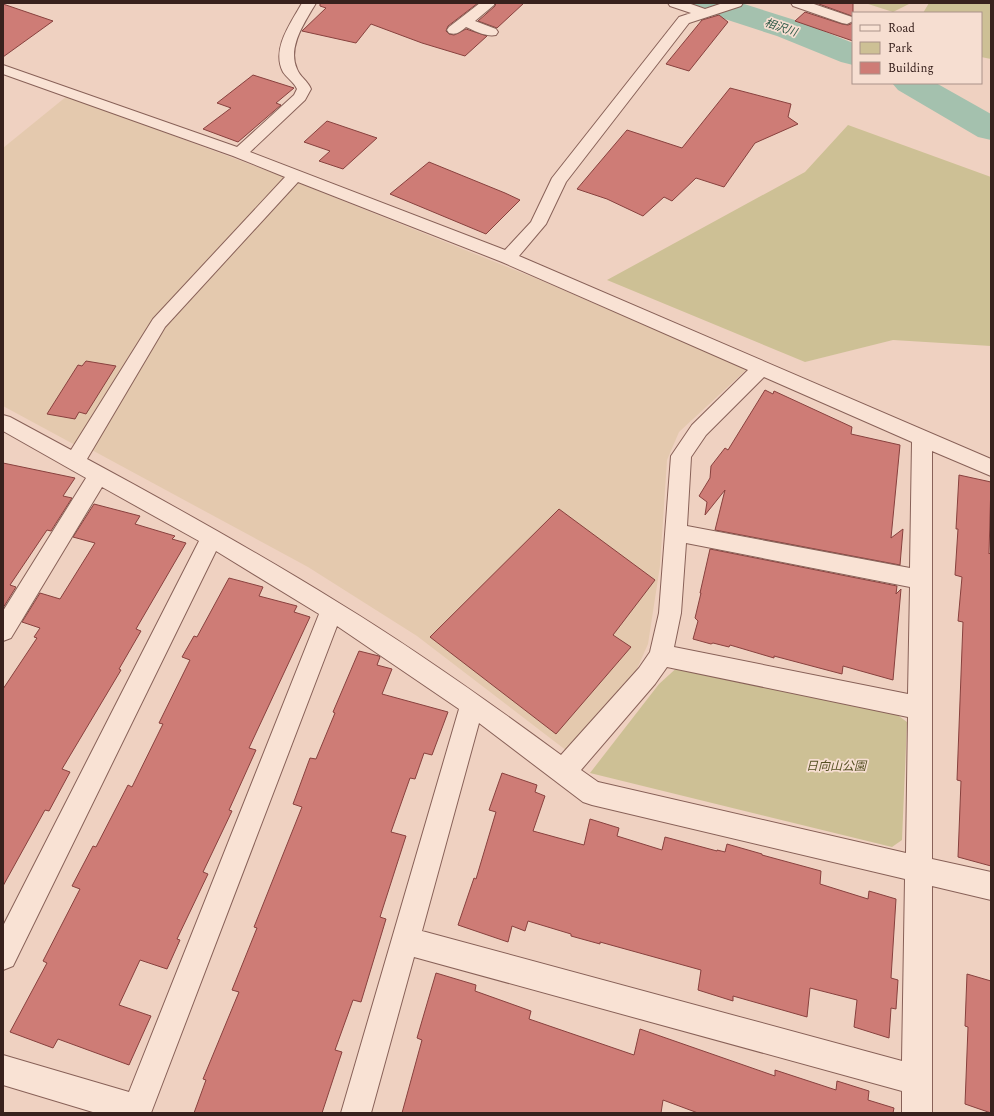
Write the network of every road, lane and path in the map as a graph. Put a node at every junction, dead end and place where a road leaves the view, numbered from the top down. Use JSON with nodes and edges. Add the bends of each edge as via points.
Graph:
{"nodes":[{"id":1,"x":309,"y":3,"type":"edge"},
{"id":2,"x":487,"y":3,"type":"edge"},
{"id":3,"x":676,"y":3,"type":"edge"},
{"id":4,"x":798,"y":3,"type":"edge"},
{"id":5,"x":735,"y":4,"type":"edge"},
{"id":6,"x":707,"y":12,"type":"junction"},
{"id":7,"x":847,"y":20,"type":"dead end"},
{"id":8,"x":491,"y":32,"type":"dead end"},
{"id":9,"x":3,"y":69,"type":"edge"},
{"id":10,"x":239,"y":153,"type":"junction"},
{"id":11,"x":295,"y":175,"type":"junction"},
{"id":12,"x":508,"y":258,"type":"junction"},
{"id":13,"x":762,"y":368,"type":"junction"},
{"id":14,"x":3,"y":422,"type":"edge"},
{"id":15,"x":922,"y":438,"type":"junction"},
{"id":16,"x":74,"y":462,"type":"junction"},
{"id":17,"x":991,"y":468,"type":"edge"},
{"id":18,"x":98,"y":475,"type":"junction"},
{"id":19,"x":675,"y":532,"type":"junction"},
{"id":20,"x":212,"y":538,"type":"junction"},
{"id":21,"x":921,"y":580,"type":"junction"},
{"id":22,"x":332,"y":610,"type":"junction"},
{"id":23,"x":3,"y":632,"type":"edge"},
{"id":24,"x":662,"y":655,"type":"junction"},
{"id":25,"x":472,"y":704,"type":"junction"},
{"id":26,"x":920,"y":708,"type":"junction"},
{"id":27,"x":563,"y":772,"type":"junction"},
{"id":28,"x":919,"y":869,"type":"junction"},
{"id":29,"x":991,"y":886,"type":"edge"},
{"id":30,"x":405,"y":940,"type":"junction"},
{"id":31,"x":3,"y":956,"type":"edge"},
{"id":32,"x":3,"y":1070,"type":"edge"},
{"id":33,"x":917,"y":1080,"type":"junction"},
{"id":34,"x":136,"y":1111,"type":"edge"},
{"id":35,"x":356,"y":1113,"type":"edge"},
{"id":36,"x":917,"y":1113,"type":"edge"}],
"edges":[{"from":1,"to":10,"type":"street","via":[[292,34],[286,53],[290,71],[304,89],[300,97]]},
{"from":2,"to":8,"type":"street","via":[[459,26]]},
{"from":3,"to":6,"type":"street"},
{"from":4,"to":7,"type":"street"},
{"from":5,"to":6,"type":"street"},
{"from":6,"to":12,"type":"street","via":[[684,20],[558,182],[538,224]]},
{"from":9,"to":10,"type":"street"},
{"from":10,"to":11,"type":"street"},
{"from":11,"to":12,"type":"street"},
{"from":11,"to":16,"type":"street","via":[[159,323]]},
{"from":12,"to":13,"type":"street"},
{"from":13,"to":15,"type":"street"},
{"from":13,"to":19,"type":"street","via":[[699,430],[681,456]]},
{"from":14,"to":16,"type":"street"},
{"from":15,"to":17,"type":"street"},
{"from":15,"to":21,"type":"street"},
{"from":16,"to":18,"type":"street"},
{"from":18,"to":20,"type":"street"},
{"from":18,"to":23,"type":"street"},
{"from":19,"to":21,"type":"street"},
{"from":19,"to":24,"type":"street","via":[[670,613]]},
{"from":20,"to":22,"type":"street"},
{"from":20,"to":31,"type":"street"},
{"from":21,"to":26,"type":"street"},
{"from":22,"to":25,"type":"street"},
{"from":22,"to":34,"type":"street"},
{"from":24,"to":26,"type":"street"},
{"from":24,"to":27,"type":"street"},
{"from":25,"to":27,"type":"street"},
{"from":25,"to":30,"type":"street"},
{"from":26,"to":28,"type":"street"},
{"from":27,"to":28,"type":"street","via":[[592,793]]},
{"from":28,"to":29,"type":"street"},
{"from":28,"to":33,"type":"street"},
{"from":30,"to":33,"type":"street"},
{"from":30,"to":35,"type":"street"},
{"from":32,"to":34,"type":"street"},
{"from":33,"to":36,"type":"street"}]}
